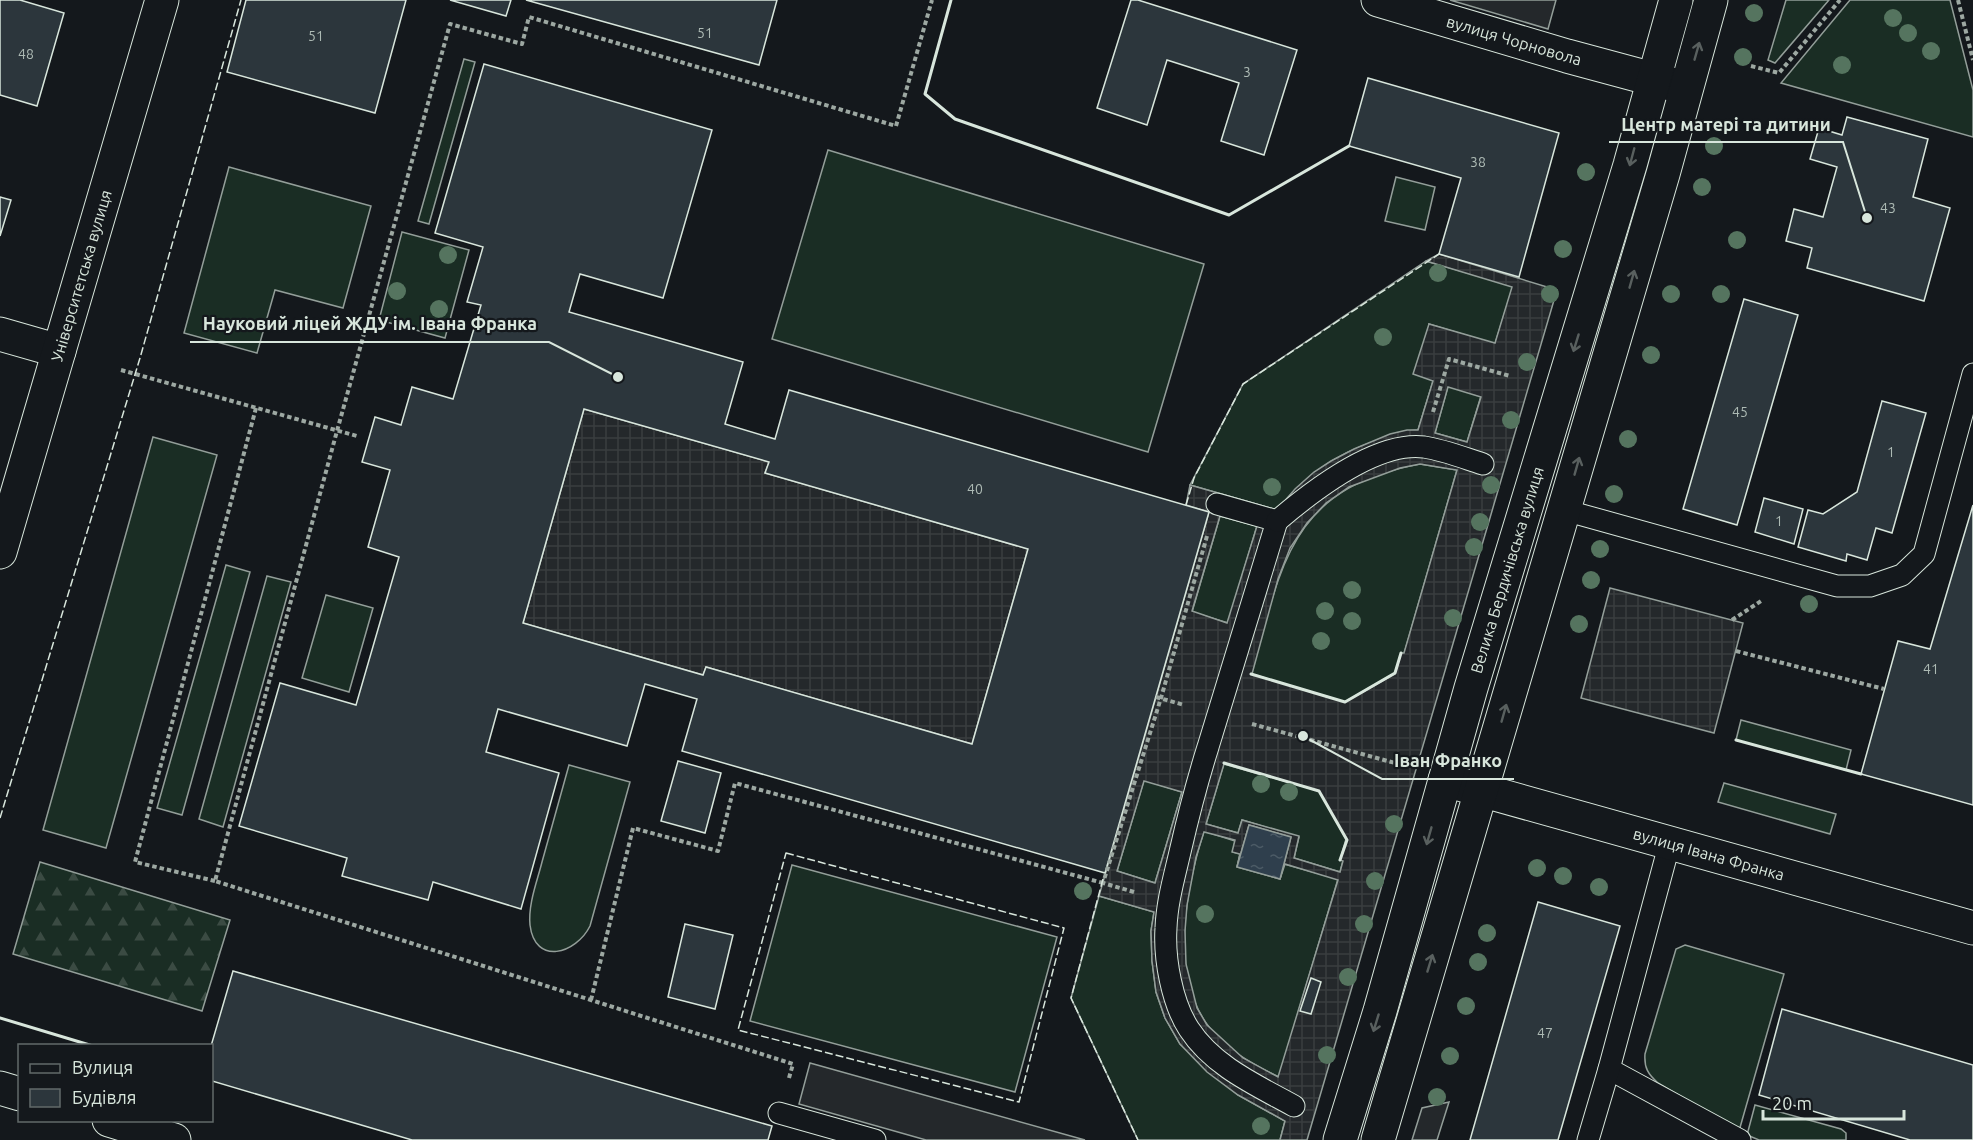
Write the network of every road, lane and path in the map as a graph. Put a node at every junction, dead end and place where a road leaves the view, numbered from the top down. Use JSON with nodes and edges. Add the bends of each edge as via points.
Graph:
{"nodes":[{"id":1,"x":162,"y":0,"type":"edge"},
{"id":2,"x":932,"y":0,"type":"edge"},
{"id":3,"x":1378,"y":0,"type":"edge"},
{"id":4,"x":1676,"y":0,"type":"edge"},
{"id":5,"x":1711,"y":0,"type":"edge"},
{"id":6,"x":1840,"y":0,"type":"edge"},
{"id":7,"x":1958,"y":0,"type":"edge"},
{"id":8,"x":1973,"y":60,"type":"edge"},
{"id":9,"x":1751,"y":66,"type":"dead end"},
{"id":10,"x":1653,"y":80,"type":"junction"},
{"id":11,"x":1686,"y":88,"type":"junction"},
{"id":12,"x":0,"y":334,"type":"edge"},
{"id":13,"x":58,"y":351,"type":"junction"},
{"id":14,"x":121,"y":370,"type":"dead end"},
{"id":15,"x":1973,"y":374,"type":"edge"},
{"id":16,"x":1510,"y":376,"type":"dead end"},
{"id":17,"x":256,"y":408,"type":"junction"},
{"id":18,"x":337,"y":431,"type":"junction"},
{"id":19,"x":357,"y":436,"type":"dead end"},
{"id":20,"x":1422,"y":447,"type":"junction"},
{"id":21,"x":1483,"y":464,"type":"dead end"},
{"id":22,"x":1217,"y":504,"type":"joint"},
{"id":23,"x":1564,"y":510,"type":"junction"},
{"id":24,"x":1277,"y":521,"type":"junction"},
{"id":25,"x":0,"y":552,"type":"edge"},
{"id":26,"x":1736,"y":651,"type":"dead end"},
{"id":27,"x":1884,"y":689,"type":"dead end"},
{"id":28,"x":1158,"y":697,"type":"junction"},
{"id":29,"x":1218,"y":714,"type":"junction"},
{"id":30,"x":1395,"y":763,"type":"dead end"},
{"id":31,"x":1445,"y":780,"type":"junction"},
{"id":32,"x":1482,"y":790,"type":"junction"},
{"id":33,"x":1670,"y":842,"type":"junction"},
{"id":34,"x":215,"y":881,"type":"junction"},
{"id":35,"x":1102,"y":883,"type":"junction"},
{"id":36,"x":1168,"y":902,"type":"junction"},
{"id":37,"x":1973,"y":928,"type":"edge"},
{"id":38,"x":591,"y":1000,"type":"junction"},
{"id":39,"x":1609,"y":1069,"type":"junction"},
{"id":40,"x":0,"y":1088,"type":"edge"},
{"id":41,"x":18,"y":1093,"type":"edge"},
{"id":42,"x":1294,"y":1106,"type":"dead end"},
{"id":43,"x":779,"y":1113,"type":"joint"},
{"id":44,"x":116,"y":1122,"type":"edge"},
{"id":45,"x":174,"y":1140,"type":"edge"},
{"id":46,"x":875,"y":1140,"type":"edge"},
{"id":47,"x":1340,"y":1140,"type":"edge"},
{"id":48,"x":1378,"y":1140,"type":"edge"},
{"id":49,"x":1588,"y":1140,"type":"edge"},
{"id":50,"x":1740,"y":1140,"type":"edge"}],
"edges":[{"from":1,"to":13,"type":"main road","name":"Університетська вулиця"},
{"from":2,"to":18,"type":"path","via":[[896,126],[529,17],[522,44],[450,24]]},
{"from":3,"to":10,"type":"main road","name":"вулиця Чорновола"},
{"from":4,"to":10,"type":"main road","name":"Велика Бердичівська вулиця"},
{"from":11,"to":5,"type":"main road","one_way":true},
{"from":6,"to":9,"type":"path","via":[[1779,73]]},
{"from":7,"to":8,"type":"path"},
{"from":10,"to":11,"type":"main road","name":"вулиця Чорновола"},
{"from":10,"to":31,"type":"main road","name":"Велика Бердичівська вулиця","one_way":true},
{"from":23,"to":11,"type":"main road","one_way":true},
{"from":12,"to":13,"type":"main road"},
{"from":13,"to":25,"type":"main road","name":"Університетська вулиця"},
{"from":14,"to":17,"type":"path"},
{"from":15,"to":23,"type":"lane","via":[[1924,554],[1902,575],[1870,586],[1837,586]]},
{"from":16,"to":20,"type":"path","via":[[1449,359]]},
{"from":17,"to":18,"type":"path"},
{"from":17,"to":34,"type":"path","via":[[135,862]]},
{"from":18,"to":19,"type":"path"},
{"from":18,"to":34,"type":"path"},
{"from":20,"to":21,"type":"lane"},
{"from":20,"to":24,"type":"lane","via":[[1387,453],[1339,474]]},
{"from":22,"to":24,"type":"lane"},
{"from":22,"to":28,"type":"path"},
{"from":32,"to":23,"type":"main road","one_way":true},
{"from":24,"to":29,"type":"lane"},
{"from":26,"to":27,"type":"path"},
{"from":28,"to":29,"type":"path"},
{"from":28,"to":35,"type":"path"},
{"from":29,"to":30,"type":"path"},
{"from":29,"to":36,"type":"lane"},
{"from":31,"to":32,"type":"main road","name":"вулиця Івана Франка"},
{"from":31,"to":47,"type":"main road","name":"Велика Бердичівська вулиця","one_way":true},
{"from":32,"to":33,"type":"main road","name":"вулиця Івана Франка"},
{"from":48,"to":32,"type":"main road","one_way":true},
{"from":33,"to":37,"type":"main road","name":"вулиця Івана Франка"},
{"from":33,"to":39,"type":"lane"},
{"from":34,"to":38,"type":"path"},
{"from":35,"to":36,"type":"path"},
{"from":35,"to":38,"type":"path","via":[[735,783],[718,851],[633,828]]},
{"from":36,"to":42,"type":"lane","via":[[1166,931],[1171,982],[1189,1029],[1217,1060]]},
{"from":38,"to":43,"type":"path","via":[[793,1064]]},
{"from":39,"to":49,"type":"lane"},
{"from":39,"to":50,"type":"lane"},
{"from":40,"to":41,"type":"main road"},
{"from":43,"to":46,"type":"lane"},
{"from":44,"to":45,"type":"main road"}]}
